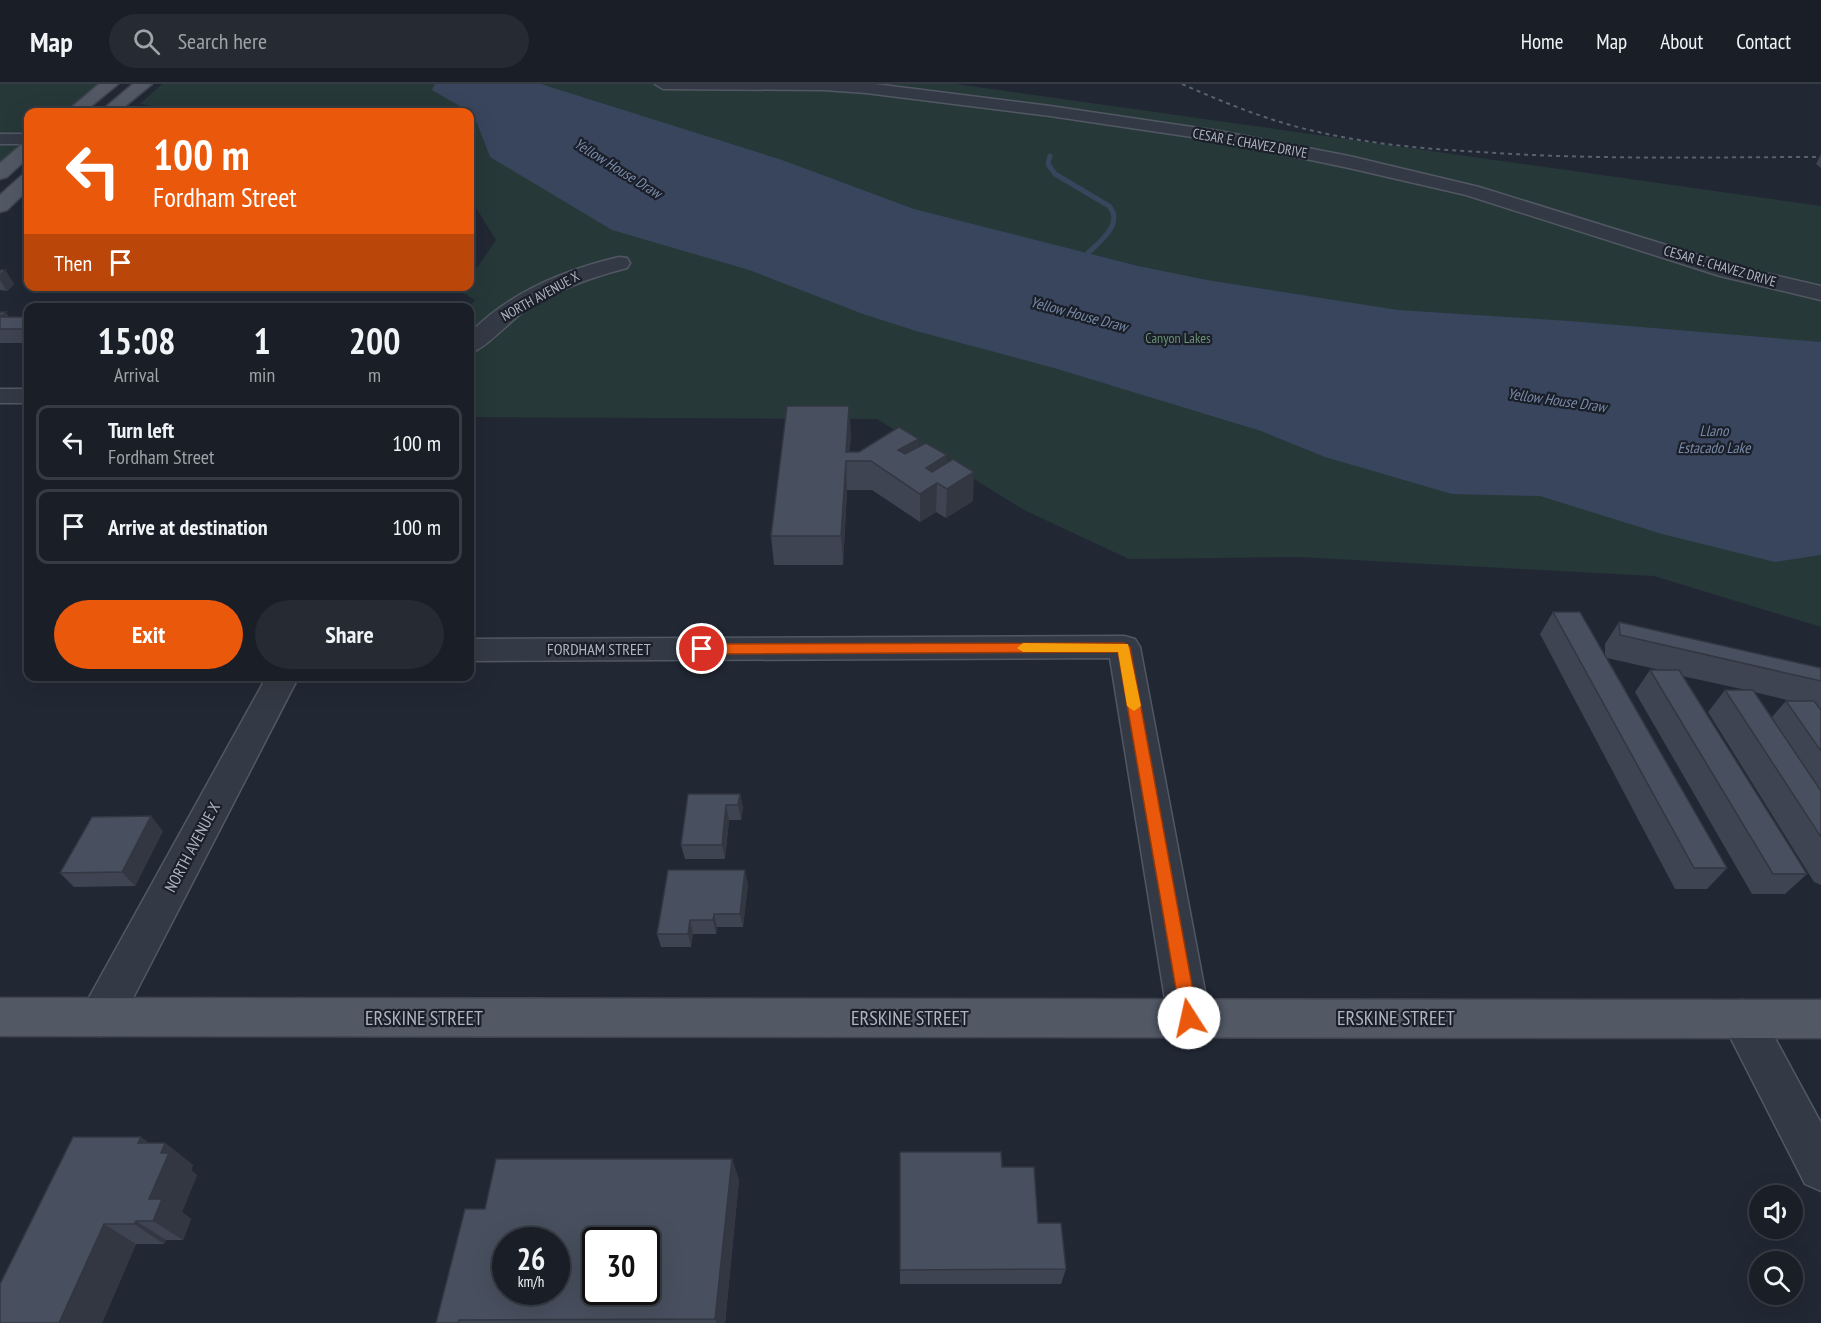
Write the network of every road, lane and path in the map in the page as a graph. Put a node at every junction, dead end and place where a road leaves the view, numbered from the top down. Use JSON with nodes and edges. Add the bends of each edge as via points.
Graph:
{"nodes":[{"id":1,"x":110,"y":84,"type":"edge"},
{"id":2,"x":144,"y":84,"type":"edge"},
{"id":3,"x":663,"y":84,"type":"edge"},
{"id":4,"x":79,"y":108,"type":"edge"},
{"id":5,"x":113,"y":108,"type":"edge"},
{"id":6,"x":24,"y":139,"type":"edge"},
{"id":7,"x":0,"y":140,"type":"edge"},
{"id":8,"x":24,"y":152,"type":"edge"},
{"id":9,"x":0,"y":173,"type":"edge"},
{"id":10,"x":24,"y":184,"type":"edge"},
{"id":11,"x":0,"y":206,"type":"edge"},
{"id":12,"x":619,"y":263,"type":"dead end"},
{"id":13,"x":1821,"y":293,"type":"edge"},
{"id":14,"x":474,"y":342,"type":"edge"},
{"id":15,"x":0,"y":396,"type":"edge"},
{"id":16,"x":24,"y":396,"type":"edge"},
{"id":17,"x":474,"y":650,"type":"edge"},
{"id":18,"x":280,"y":681,"type":"edge"},
{"id":19,"x":0,"y":1017,"type":"edge"},
{"id":20,"x":101,"y":1017,"type":"junction"},
{"id":21,"x":1189,"y":1018,"type":"junction"},
{"id":22,"x":1742,"y":1019,"type":"junction"},
{"id":23,"x":1821,"y":1019,"type":"edge"},
{"id":24,"x":1821,"y":1168,"type":"edge"}],
"edges":[{"from":1,"to":4,"type":"main road"},
{"from":2,"to":5,"type":"main road"},
{"from":3,"to":13,"type":"street","name":"CESAR E. CHAVEZ DRIVE","via":[[866,88],[1219,136],[1472,190],[1728,271]]},
{"from":6,"to":7,"type":"street"},
{"from":8,"to":9,"type":"main road"},
{"from":10,"to":11,"type":"main road"},
{"from":12,"to":14,"type":"street","name":"NORTH AVENUE X","via":[[565,279],[498,319]]},
{"from":15,"to":16,"type":"street"},
{"from":17,"to":21,"type":"street","name":"FORDHAM STREET","via":[[1124,647]]},
{"from":18,"to":20,"type":"street","name":"NORTH AVENUE X"},
{"from":19,"to":20,"type":"main road","name":"ERSKINE STREET"},
{"from":20,"to":21,"type":"main road","name":"ERSKINE STREET"},
{"from":21,"to":22,"type":"main road","name":"ERSKINE STREET"},
{"from":22,"to":23,"type":"main road","name":"ERSKINE STREET"},
{"from":22,"to":24,"type":"street"}]}
